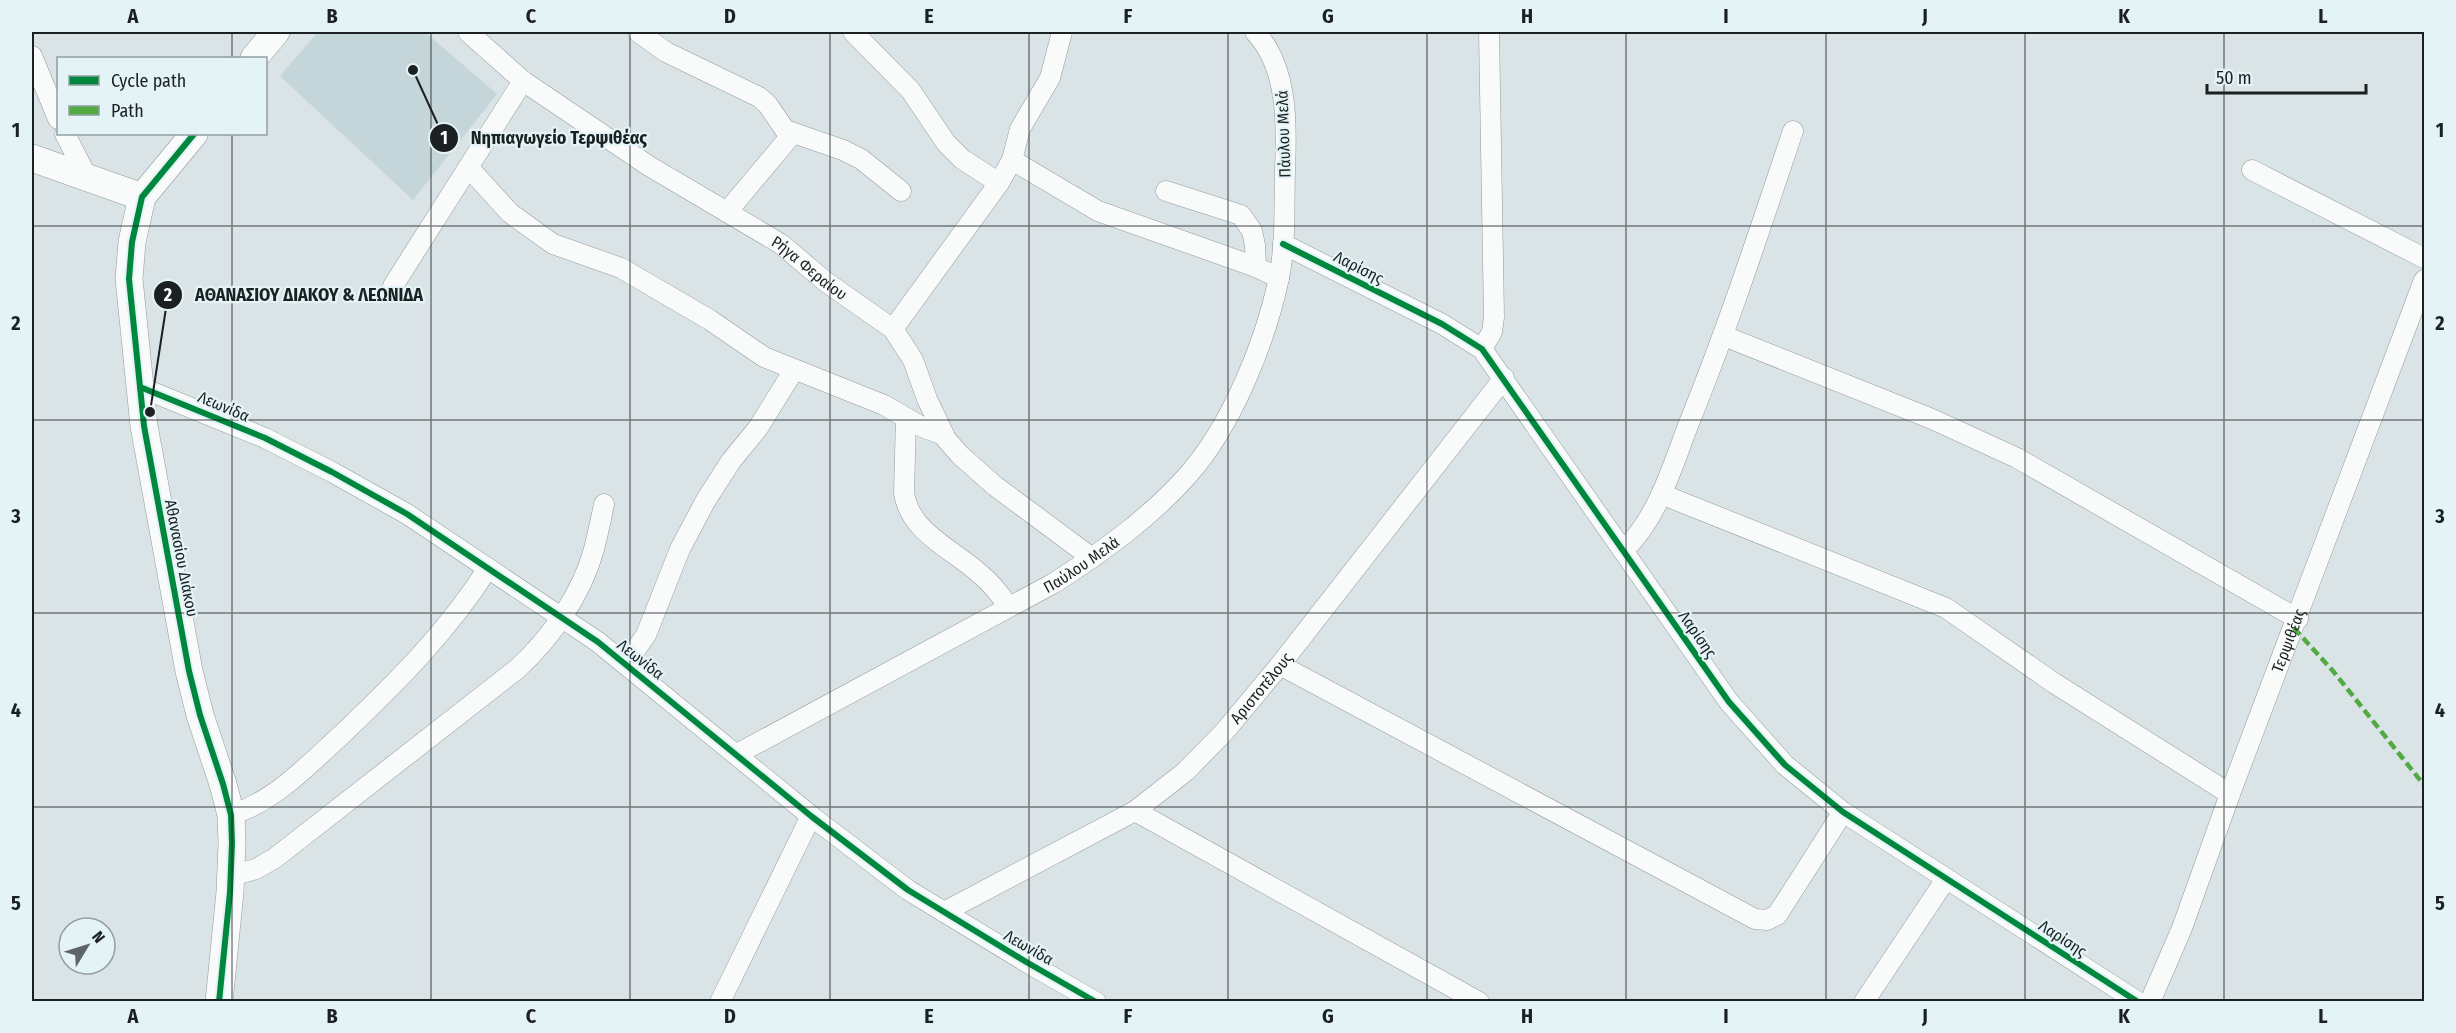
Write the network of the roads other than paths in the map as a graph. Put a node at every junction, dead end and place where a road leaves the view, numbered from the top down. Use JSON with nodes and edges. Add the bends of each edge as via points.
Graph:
{"nodes":[{"id":1,"x":276,"y":32,"type":"edge"},
{"id":2,"x":468,"y":32,"type":"edge"},
{"id":3,"x":638,"y":32,"type":"edge"},
{"id":4,"x":853,"y":32,"type":"edge"},
{"id":5,"x":1062,"y":32,"type":"edge"},
{"id":6,"x":1255,"y":32,"type":"edge"},
{"id":7,"x":1489,"y":32,"type":"edge"},
{"id":8,"x":32,"y":56,"type":"edge"},
{"id":9,"x":255,"y":57,"type":"edge"},
{"id":10,"x":523,"y":81,"type":"junction"},
{"id":11,"x":57,"y":117,"type":"edge"},
{"id":12,"x":1793,"y":131,"type":"dead end"},
{"id":13,"x":793,"y":134,"type":"junction"},
{"id":14,"x":66,"y":135,"type":"edge"},
{"id":15,"x":194,"y":135,"type":"edge"},
{"id":16,"x":32,"y":158,"type":"edge"},
{"id":17,"x":1012,"y":160,"type":"junction"},
{"id":18,"x":469,"y":168,"type":"junction"},
{"id":19,"x":2252,"y":170,"type":"dead end"},
{"id":20,"x":87,"y":177,"type":"junction"},
{"id":21,"x":999,"y":183,"type":"junction"},
{"id":22,"x":901,"y":191,"type":"dead end"},
{"id":23,"x":1166,"y":191,"type":"dead end"},
{"id":24,"x":142,"y":197,"type":"junction"},
{"id":25,"x":727,"y":212,"type":"junction"},
{"id":26,"x":1283,"y":244,"type":"junction"},
{"id":27,"x":2424,"y":258,"type":"edge"},
{"id":28,"x":1256,"y":267,"type":"junction"},
{"id":29,"x":1279,"y":278,"type":"junction"},
{"id":30,"x":2424,"y":280,"type":"edge"},
{"id":31,"x":393,"y":286,"type":"dead end"},
{"id":32,"x":893,"y":328,"type":"junction"},
{"id":33,"x":1724,"y":336,"type":"junction"},
{"id":34,"x":1482,"y":349,"type":"junction"},
{"id":35,"x":794,"y":370,"type":"junction"},
{"id":36,"x":1504,"y":378,"type":"junction"},
{"id":37,"x":140,"y":387,"type":"junction"},
{"id":38,"x":906,"y":418,"type":"junction"},
{"id":39,"x":944,"y":435,"type":"junction"},
{"id":40,"x":1661,"y":494,"type":"junction"},
{"id":41,"x":604,"y":504,"type":"dead end"},
{"id":42,"x":1623,"y":552,"type":"junction"},
{"id":43,"x":1092,"y":558,"type":"junction"},
{"id":44,"x":488,"y":568,"type":"junction"},
{"id":45,"x":1008,"y":606,"type":"junction"},
{"id":46,"x":561,"y":616,"type":"junction"},
{"id":47,"x":2298,"y":619,"type":"junction"},
{"id":48,"x":626,"y":663,"type":"junction"},
{"id":49,"x":1280,"y":665,"type":"junction"},
{"id":50,"x":737,"y":754,"type":"junction"},
{"id":51,"x":2230,"y":794,"type":"junction"},
{"id":52,"x":1135,"y":811,"type":"junction"},
{"id":53,"x":1843,"y":812,"type":"junction"},
{"id":54,"x":231,"y":815,"type":"junction"},
{"id":55,"x":811,"y":816,"type":"junction"},
{"id":56,"x":231,"y":876,"type":"junction"},
{"id":57,"x":1946,"y":879,"type":"junction"},
{"id":58,"x":944,"y":912,"type":"junction"},
{"id":59,"x":1091,"y":1000,"type":"edge"},
{"id":60,"x":219,"y":1002,"type":"edge"},
{"id":61,"x":720,"y":1002,"type":"edge"},
{"id":62,"x":1479,"y":1002,"type":"edge"},
{"id":63,"x":1864,"y":1002,"type":"edge"},
{"id":64,"x":2138,"y":1002,"type":"edge"},
{"id":65,"x":2150,"y":1002,"type":"edge"}],
"edges":[{"from":1,"to":9,"type":"street"},
{"from":2,"to":10,"type":"street","name":"Ρήγα Φεραίου"},
{"from":3,"to":13,"type":"street","via":[[666,52],[759,98],[785,130]]},
{"from":4,"to":21,"type":"street","via":[[911,91],[946,143],[962,159]]},
{"from":5,"to":17,"type":"street","via":[[1050,78],[1020,129]]},
{"from":6,"to":26,"type":"street","name":"Πάυλου Μελά","via":[[1275,60],[1281,81],[1286,146]]},
{"from":7,"to":34,"type":"street","via":[[1494,317],[1492,332]]},
{"from":8,"to":11,"type":"street"},
{"from":10,"to":18,"type":"street"},
{"from":10,"to":25,"type":"street","name":"Ρήγα Φεραίου","via":[[649,166]]},
{"from":12,"to":33,"type":"street"},
{"from":13,"to":22,"type":"street","via":[[852,154]]},
{"from":13,"to":25,"type":"street"},
{"from":14,"to":20,"type":"street"},
{"from":15,"to":24,"type":"street","name":"Αθανασίου Διάκου"},
{"from":16,"to":20,"type":"street"},
{"from":17,"to":21,"type":"street"},
{"from":17,"to":28,"type":"street","via":[[1098,211]]},
{"from":18,"to":31,"type":"street"},
{"from":18,"to":35,"type":"street","via":[[510,213],[540,236],[621,268],[764,357]]},
{"from":19,"to":27,"type":"street"},
{"from":20,"to":24,"type":"street"},
{"from":21,"to":32,"type":"street"},
{"from":23,"to":28,"type":"street","via":[[1240,215],[1252,231]]},
{"from":24,"to":37,"type":"street","name":"Αθανασίου Διάκου","via":[[129,279]]},
{"from":25,"to":32,"type":"street","name":"Ρήγα Φεραίου","via":[[781,244],[826,282]]},
{"from":26,"to":29,"type":"street","name":"Παύλου Μελά"},
{"from":26,"to":34,"type":"street","name":"Λαρίσης","via":[[1442,324]]},
{"from":28,"to":29,"type":"street"},
{"from":29,"to":43,"type":"street","name":"Παύλου Μελά","via":[[1261,342],[1218,432],[1188,474],[1138,523]]},
{"from":30,"to":47,"type":"street","name":"Τερψιθέας"},
{"from":32,"to":39,"type":"street","name":"Ρήγα Φεραίου","via":[[913,360]]},
{"from":33,"to":40,"type":"street"},
{"from":33,"to":47,"type":"street","via":[[1932,419],[2016,458]]},
{"from":34,"to":36,"type":"street","name":"Λαρίσης"},
{"from":35,"to":38,"type":"street","via":[[884,405]]},
{"from":35,"to":48,"type":"street","via":[[706,500],[680,549],[646,635]]},
{"from":36,"to":42,"type":"street","name":"Λαρίσης"},
{"from":36,"to":49,"type":"street","name":"Αριστοτέλους"},
{"from":37,"to":44,"type":"street","name":"Λεωνίδα","via":[[265,438],[332,472],[407,514]]},
{"from":37,"to":54,"type":"street","name":"Αθανασίου Διάκου","via":[[189,671]]},
{"from":38,"to":39,"type":"street"},
{"from":38,"to":45,"type":"street","via":[[906,505],[929,534],[980,573]]},
{"from":39,"to":43,"type":"street","name":"Ρήγα Φεραίου","via":[[995,486]]},
{"from":40,"to":42,"type":"street","via":[[1642,531]]},
{"from":40,"to":51,"type":"street","via":[[1946,608],[2054,683]]},
{"from":41,"to":46,"type":"street","via":[[588,567]]},
{"from":42,"to":53,"type":"street","name":"Λαρίσης","via":[[1729,702],[1785,765]]},
{"from":43,"to":45,"type":"street","name":"Παύλου Μελά"},
{"from":44,"to":46,"type":"street","name":"Λεωνίδα"},
{"from":44,"to":54,"type":"street","via":[[441,634],[353,723],[270,798]]},
{"from":45,"to":50,"type":"street","name":"Παύλου Μελά"},
{"from":46,"to":48,"type":"street","name":"Λεωνίδα"},
{"from":46,"to":56,"type":"street","via":[[551,633],[517,669],[274,858],[256,869]]},
{"from":47,"to":51,"type":"street","name":"Τερψιθέας"},
{"from":48,"to":50,"type":"street","name":"Λεωνίδα"},
{"from":49,"to":52,"type":"street","name":"Αριστοτέλους","via":[[1204,754]]},
{"from":49,"to":53,"type":"street","via":[[1755,919],[1767,920],[1777,915]]},
{"from":50,"to":55,"type":"street","name":"Λεωνίδα"},
{"from":51,"to":65,"type":"street","name":"Τερψιθέας","via":[[2182,928]]},
{"from":52,"to":58,"type":"street","name":"Αριστοτέλους"},
{"from":52,"to":62,"type":"street"},
{"from":53,"to":57,"type":"street","name":"Λαρίσης"},
{"from":54,"to":56,"type":"street","name":"Αθανασίου Διάκου"},
{"from":55,"to":58,"type":"street","name":"Λεωνίδα"},
{"from":55,"to":61,"type":"street"},
{"from":56,"to":60,"type":"street","name":"Αθανασίου Διάκου"},
{"from":57,"to":63,"type":"street"},
{"from":57,"to":64,"type":"street","name":"Λαρίσης"},
{"from":58,"to":59,"type":"street","name":"Λεωνίδα"}]}
